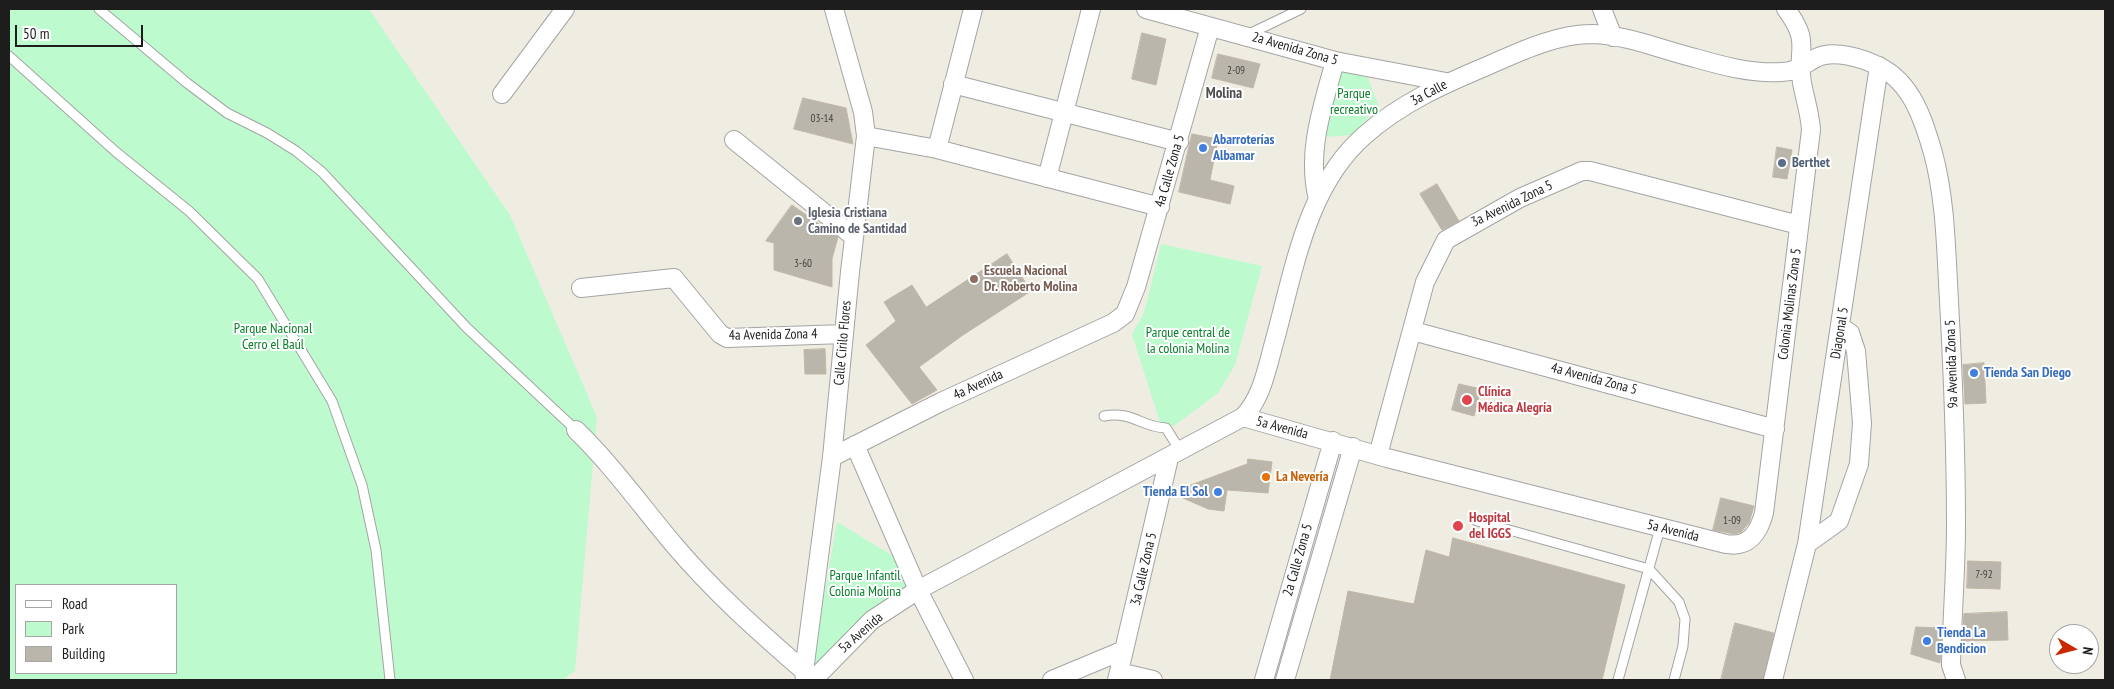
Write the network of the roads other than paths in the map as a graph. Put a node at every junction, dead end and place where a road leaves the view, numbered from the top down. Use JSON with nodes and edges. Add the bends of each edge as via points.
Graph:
{"nodes":[{"id":1,"x":98,"y":9,"type":"edge"},
{"id":2,"x":565,"y":9,"type":"edge"},
{"id":3,"x":834,"y":9,"type":"edge"},
{"id":4,"x":973,"y":9,"type":"edge"},
{"id":5,"x":1091,"y":9,"type":"edge"},
{"id":6,"x":1301,"y":9,"type":"edge"},
{"id":7,"x":1602,"y":9,"type":"edge"},
{"id":8,"x":1786,"y":9,"type":"edge"},
{"id":9,"x":1155,"y":10,"type":"edge"},
{"id":10,"x":1210,"y":27,"type":"junction"},
{"id":11,"x":1246,"y":35,"type":"junction"},
{"id":12,"x":1613,"y":37,"type":"junction"},
{"id":13,"x":9,"y":56,"type":"edge"},
{"id":14,"x":1335,"y":61,"type":"junction"},
{"id":15,"x":1879,"y":66,"type":"junction"},
{"id":16,"x":1801,"y":68,"type":"junction"},
{"id":17,"x":1446,"y":82,"type":"junction"},
{"id":18,"x":953,"y":84,"type":"junction"},
{"id":19,"x":502,"y":94,"type":"dead end"},
{"id":20,"x":1064,"y":113,"type":"junction"},
{"id":21,"x":866,"y":136,"type":"junction"},
{"id":22,"x":734,"y":140,"type":"dead end"},
{"id":23,"x":1179,"y":142,"type":"junction"},
{"id":24,"x":937,"y":149,"type":"junction"},
{"id":25,"x":1047,"y":178,"type":"junction"},
{"id":26,"x":1318,"y":198,"type":"junction"},
{"id":27,"x":1160,"y":208,"type":"junction"},
{"id":28,"x":1799,"y":225,"type":"junction"},
{"id":29,"x":854,"y":237,"type":"junction"},
{"id":30,"x":581,"y":288,"type":"dead end"},
{"id":31,"x":1125,"y":314,"type":"joint"},
{"id":32,"x":1841,"y":327,"type":"junction"},
{"id":33,"x":1413,"y":331,"type":"junction"},
{"id":34,"x":844,"y":334,"type":"junction"},
{"id":35,"x":1104,"y":416,"type":"dead end"},
{"id":36,"x":1243,"y":417,"type":"junction"},
{"id":37,"x":1775,"y":429,"type":"junction"},
{"id":38,"x":576,"y":430,"type":"joint"},
{"id":39,"x":1333,"y":441,"type":"junction"},
{"id":40,"x":854,"y":445,"type":"junction"},
{"id":41,"x":1353,"y":447,"type":"junction"},
{"id":42,"x":1175,"y":455,"type":"junction"},
{"id":43,"x":1378,"y":455,"type":"junction"},
{"id":44,"x":832,"y":457,"type":"junction"},
{"id":45,"x":1477,"y":521,"type":"dead end"},
{"id":46,"x":1660,"y":528,"type":"junction"},
{"id":47,"x":1752,"y":538,"type":"joint"},
{"id":48,"x":1807,"y":544,"type":"junction"},
{"id":49,"x":1649,"y":569,"type":"junction"},
{"id":50,"x":918,"y":590,"type":"junction"},
{"id":51,"x":1124,"y":650,"type":"junction"},
{"id":52,"x":1118,"y":676,"type":"edge"},
{"id":53,"x":807,"y":677,"type":"edge"},
{"id":54,"x":390,"y":680,"type":"edge"},
{"id":55,"x":964,"y":680,"type":"edge"},
{"id":56,"x":1052,"y":680,"type":"edge"},
{"id":57,"x":1153,"y":680,"type":"edge"},
{"id":58,"x":1264,"y":680,"type":"edge"},
{"id":59,"x":1285,"y":680,"type":"edge"},
{"id":60,"x":1618,"y":680,"type":"edge"},
{"id":61,"x":1674,"y":680,"type":"edge"},
{"id":62,"x":1773,"y":680,"type":"edge"},
{"id":63,"x":1956,"y":680,"type":"edge"}],
"edges":[{"from":1,"to":38,"type":"lane","via":[[227,113],[296,151],[322,172],[467,328]]},
{"from":2,"to":19,"type":"street"},
{"from":3,"to":21,"type":"street","name":"Calle Cirilo Flores","via":[[863,112]]},
{"from":4,"to":18,"type":"street"},
{"from":5,"to":20,"type":"street"},
{"from":6,"to":11,"type":"lane"},
{"from":7,"to":12,"type":"street"},
{"from":8,"to":16,"type":"street","name":"Colonia Molinas Zona 5","via":[[1801,35]]},
{"from":9,"to":10,"type":"street","name":"2a Avenida Zona 5"},
{"from":10,"to":11,"type":"street","name":"2a Avenida Zona 5"},
{"from":10,"to":23,"type":"street","name":"4a Calle Zona 5"},
{"from":11,"to":14,"type":"street","name":"2a Avenida Zona 5"},
{"from":12,"to":16,"type":"street","name":"3a Calle","via":[[1744,70],[1788,72]]},
{"from":12,"to":17,"type":"street","name":"3a Calle","via":[[1593,34],[1542,43]]},
{"from":13,"to":54,"type":"lane","via":[[116,152],[189,211],[258,279],[332,401],[362,484],[376,550]]},
{"from":14,"to":17,"type":"street","name":"2a Avenida Zona 5"},
{"from":14,"to":26,"type":"street","via":[[1314,143],[1314,184]]},
{"from":15,"to":16,"type":"street","via":[[1826,54]]},
{"from":15,"to":32,"type":"street","name":"Diagonal 5"},
{"from":15,"to":63,"type":"street","name":"9a Avenida Zona 5","via":[[1904,86],[1913,100],[1933,154],[1940,186],[1952,356],[1956,526],[1951,665]]},
{"from":16,"to":28,"type":"street","name":"Colonia Molinas Zona 5","via":[[1811,130]]},
{"from":17,"to":26,"type":"street","name":"3a Calle","via":[[1421,95],[1350,148],[1330,174]]},
{"from":18,"to":20,"type":"street"},
{"from":18,"to":24,"type":"street"},
{"from":20,"to":23,"type":"street"},
{"from":20,"to":25,"type":"street"},
{"from":21,"to":24,"type":"street"},
{"from":21,"to":29,"type":"street","name":"Calle Cirilo Flores"},
{"from":22,"to":29,"type":"street"},
{"from":23,"to":27,"type":"street","name":"4a Calle Zona 5"},
{"from":24,"to":25,"type":"street"},
{"from":25,"to":27,"type":"street"},
{"from":26,"to":36,"type":"street","name":"3a Calle","via":[[1262,386],[1254,404]]},
{"from":27,"to":31,"type":"street","name":"4a Calle Zona 5"},
{"from":28,"to":33,"type":"street","name":"3a Avenida Zona 5","via":[[1597,172],[1582,172],[1520,198],[1446,240],[1426,282]]},
{"from":28,"to":37,"type":"street","name":"Colonia Molinas Zona 5"},
{"from":29,"to":34,"type":"street","name":"Calle Cirilo Flores"},
{"from":30,"to":34,"type":"street","name":"4a Avenida Zona 4","via":[[674,278],[720,334],[727,338]]},
{"from":31,"to":40,"type":"street","name":"4a Avenida","via":[[1113,323]]},
{"from":32,"to":48,"type":"street","name":"Diagonal 5"},
{"from":32,"to":48,"type":"street","via":[[1850,333],[1856,351],[1862,423],[1859,464],[1839,521]]},
{"from":33,"to":37,"type":"street","name":"4a Avenida Zona 5"},
{"from":33,"to":43,"type":"street","name":"3a Avenida Zona 5"},
{"from":34,"to":44,"type":"street","name":"Calle Cirilo Flores"},
{"from":35,"to":42,"type":"lane","via":[[1130,415],[1148,425],[1166,428]]},
{"from":36,"to":39,"type":"street","name":"5a Avenida"},
{"from":36,"to":42,"type":"street","name":"5a Avenida"},
{"from":37,"to":47,"type":"street","name":"Colonia Molinas Zona 5","via":[[1764,513]]},
{"from":38,"to":53,"type":"street","via":[[607,461],[676,547],[734,610]]},
{"from":39,"to":41,"type":"street","name":"5a Avenida"},
{"from":39,"to":58,"type":"street","name":"2a Calle Zona 5"},
{"from":40,"to":44,"type":"street","name":"4a Avenida"},
{"from":40,"to":50,"type":"street"},
{"from":41,"to":43,"type":"street","name":"5a Avenida"},
{"from":41,"to":59,"type":"street","name":"2a Calle Zona 5"},
{"from":42,"to":50,"type":"street","name":"5a Avenida"},
{"from":42,"to":51,"type":"street","name":"3a Calle Zona 5"},
{"from":43,"to":46,"type":"street","name":"5a Avenida"},
{"from":44,"to":53,"type":"street","name":"Calle Cirilo Flores"},
{"from":45,"to":49,"type":"lane"},
{"from":46,"to":47,"type":"street","name":"5a Avenida","via":[[1735,546]]},
{"from":46,"to":49,"type":"lane"},
{"from":48,"to":62,"type":"street","name":"Diagonal 5"},
{"from":49,"to":60,"type":"lane"},
{"from":49,"to":61,"type":"lane","via":[[1678,602],[1686,619]]},
{"from":50,"to":53,"type":"street","name":"5a Avenida","via":[[872,620]]},
{"from":50,"to":55,"type":"street"},
{"from":51,"to":52,"type":"street","name":"3a Calle Zona 5"},
{"from":51,"to":56,"type":"street"},
{"from":52,"to":57,"type":"street"}]}
